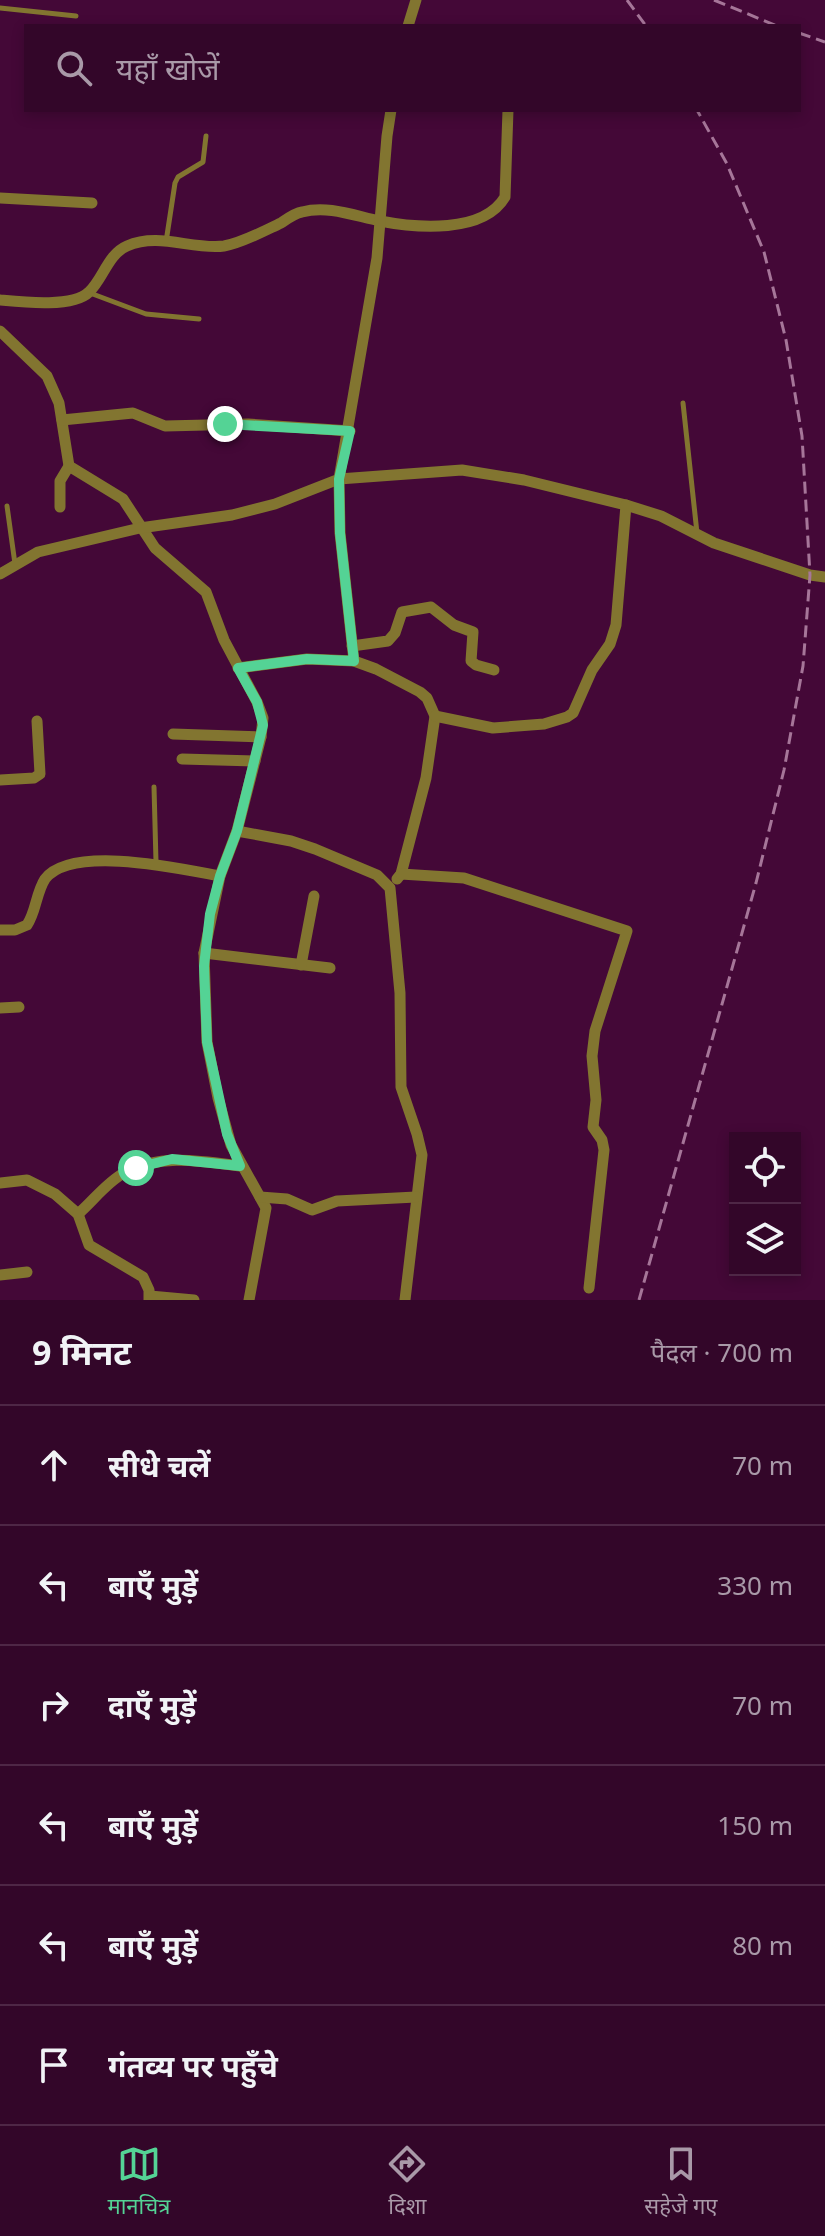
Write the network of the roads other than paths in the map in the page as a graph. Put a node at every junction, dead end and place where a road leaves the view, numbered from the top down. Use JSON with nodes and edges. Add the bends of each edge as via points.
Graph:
{"nodes":[{"id":1,"x":3,"y":0,"type":"edge"},
{"id":2,"x":416,"y":0,"type":"edge"},
{"id":3,"x":0,"y":7,"type":"edge"},
{"id":4,"x":76,"y":16,"type":"dead end"},
{"id":5,"x":409,"y":24,"type":"edge"},
{"id":6,"x":391,"y":112,"type":"edge"},
{"id":7,"x":508,"y":112,"type":"edge"},
{"id":8,"x":206,"y":136,"type":"dead end"},
{"id":9,"x":0,"y":198,"type":"edge"},
{"id":10,"x":92,"y":203,"type":"dead end"},
{"id":11,"x":381,"y":221,"type":"junction"},
{"id":12,"x":166,"y":242,"type":"junction"},
{"id":13,"x":89,"y":292,"type":"junction"},
{"id":14,"x":0,"y":300,"type":"edge"},
{"id":15,"x":199,"y":319,"type":"dead end"},
{"id":16,"x":0,"y":331,"type":"edge"},
{"id":17,"x":683,"y":403,"type":"dead end"},
{"id":18,"x":62,"y":420,"type":"junction"},
{"id":19,"x":350,"y":431,"type":"junction"},
{"id":20,"x":69,"y":466,"type":"junction"},
{"id":21,"x":339,"y":479,"type":"junction"},
{"id":22,"x":626,"y":505,"type":"junction"},
{"id":23,"x":7,"y":506,"type":"dead end"},
{"id":24,"x":60,"y":507,"type":"dead end"},
{"id":25,"x":140,"y":528,"type":"junction"},
{"id":26,"x":697,"y":536,"type":"junction"},
{"id":27,"x":15,"y":566,"type":"junction"},
{"id":28,"x":0,"y":574,"type":"edge"},
{"id":29,"x":825,"y":577,"type":"edge"},
{"id":30,"x":352,"y":646,"type":"junction"},
{"id":31,"x":354,"y":661,"type":"junction"},
{"id":32,"x":238,"y":668,"type":"junction"},
{"id":33,"x":494,"y":670,"type":"dead end"},
{"id":34,"x":435,"y":716,"type":"junction"},
{"id":35,"x":37,"y":721,"type":"dead end"},
{"id":36,"x":173,"y":734,"type":"dead end"},
{"id":37,"x":261,"y":737,"type":"junction"},
{"id":38,"x":182,"y":759,"type":"dead end"},
{"id":39,"x":255,"y":761,"type":"junction"},
{"id":40,"x":0,"y":780,"type":"edge"},
{"id":41,"x":154,"y":787,"type":"dead end"},
{"id":42,"x":237,"y":831,"type":"junction"},
{"id":43,"x":156,"y":865,"type":"junction"},
{"id":44,"x":401,"y":874,"type":"junction"},
{"id":45,"x":220,"y":876,"type":"junction"},
{"id":46,"x":390,"y":888,"type":"junction"},
{"id":47,"x":314,"y":896,"type":"dead end"},
{"id":48,"x":0,"y":930,"type":"edge"},
{"id":49,"x":204,"y":953,"type":"junction"},
{"id":50,"x":301,"y":965,"type":"junction"},
{"id":51,"x":330,"y":968,"type":"dead end"},
{"id":52,"x":19,"y":1007,"type":"dead end"},
{"id":53,"x":0,"y":1008,"type":"edge"},
{"id":54,"x":240,"y":1166,"type":"junction"},
{"id":55,"x":0,"y":1183,"type":"edge"},
{"id":56,"x":260,"y":1197,"type":"junction"},
{"id":57,"x":416,"y":1197,"type":"junction"},
{"id":58,"x":78,"y":1214,"type":"junction"},
{"id":59,"x":27,"y":1272,"type":"dead end"},
{"id":60,"x":0,"y":1275,"type":"edge"},
{"id":61,"x":589,"y":1288,"type":"dead end"},
{"id":62,"x":150,"y":1298,"type":"edge"},
{"id":63,"x":194,"y":1300,"type":"edge"},
{"id":64,"x":249,"y":1300,"type":"edge"},
{"id":65,"x":405,"y":1300,"type":"edge"}],
"edges":[{"from":1,"to":3,"type":"lane"},
{"from":2,"to":5,"type":"street"},
{"from":3,"to":4,"type":"lane"},
{"from":6,"to":11,"type":"street"},
{"from":7,"to":11,"type":"street","via":[[506,186],[500,205],[475,220],[453,224]]},
{"from":8,"to":12,"type":"lane","via":[[203,162],[175,183]]},
{"from":9,"to":10,"type":"street"},
{"from":11,"to":12,"type":"street","via":[[338,211],[302,212],[224,246]]},
{"from":11,"to":19,"type":"street"},
{"from":12,"to":13,"type":"street","via":[[125,246]]},
{"from":13,"to":14,"type":"street","via":[[77,299],[36,303]]},
{"from":13,"to":15,"type":"lane","via":[[146,314]]},
{"from":16,"to":18,"type":"street","via":[[47,376]]},
{"from":17,"to":26,"type":"lane"},
{"from":18,"to":19,"type":"street","via":[[133,413],[165,426],[248,424]]},
{"from":18,"to":20,"type":"street"},
{"from":19,"to":21,"type":"street"},
{"from":20,"to":24,"type":"street","via":[[60,481]]},
{"from":20,"to":25,"type":"street","via":[[123,499]]},
{"from":21,"to":22,"type":"street","via":[[462,470]]},
{"from":21,"to":25,"type":"street","via":[[232,515]]},
{"from":21,"to":30,"type":"street"},
{"from":22,"to":26,"type":"street"},
{"from":22,"to":34,"type":"street","via":[[616,625],[573,713],[556,722],[493,728]]},
{"from":23,"to":27,"type":"lane"},
{"from":25,"to":27,"type":"street","via":[[38,552]]},
{"from":25,"to":32,"type":"street","via":[[166,560],[206,592]]},
{"from":26,"to":29,"type":"street"},
{"from":27,"to":28,"type":"street"},
{"from":30,"to":31,"type":"street"},
{"from":30,"to":33,"type":"street","via":[[388,641],[402,612],[431,607],[473,632],[471,661]]},
{"from":31,"to":32,"type":"street","via":[[307,659]]},
{"from":31,"to":34,"type":"street","via":[[420,692]]},
{"from":32,"to":37,"type":"street","via":[[261,711]]},
{"from":34,"to":44,"type":"street","via":[[426,778]]},
{"from":35,"to":40,"type":"street","via":[[40,774]]},
{"from":36,"to":37,"type":"street"},
{"from":37,"to":39,"type":"street"},
{"from":38,"to":39,"type":"street"},
{"from":39,"to":42,"type":"street"},
{"from":41,"to":43,"type":"lane"},
{"from":42,"to":45,"type":"street"},
{"from":42,"to":46,"type":"street","via":[[315,849],[377,875]]},
{"from":43,"to":45,"type":"street"},
{"from":43,"to":48,"type":"street","via":[[119,860],[53,872],[43,883],[27,925]]},
{"from":44,"to":46,"type":"street"},
{"from":44,"to":61,"type":"street","via":[[464,878],[627,931],[592,1056],[597,1133],[604,1150]]},
{"from":45,"to":49,"type":"street"},
{"from":46,"to":57,"type":"street","via":[[400,993],[401,1087],[422,1155]]},
{"from":47,"to":50,"type":"street"},
{"from":49,"to":50,"type":"street"},
{"from":49,"to":54,"type":"street","via":[[207,1042],[227,1134]]},
{"from":50,"to":51,"type":"street"},
{"from":52,"to":53,"type":"street"},
{"from":54,"to":56,"type":"street"},
{"from":54,"to":58,"type":"street","via":[[172,1159],[136,1168]]},
{"from":55,"to":58,"type":"street","via":[[39,1184]]},
{"from":56,"to":57,"type":"street","via":[[287,1199],[312,1210],[337,1201]]},
{"from":56,"to":64,"type":"street","via":[[266,1213]]},
{"from":57,"to":65,"type":"street"},
{"from":58,"to":62,"type":"street","via":[[89,1245],[137,1272],[147,1283]]},
{"from":59,"to":60,"type":"street"},
{"from":62,"to":63,"type":"street"}]}
